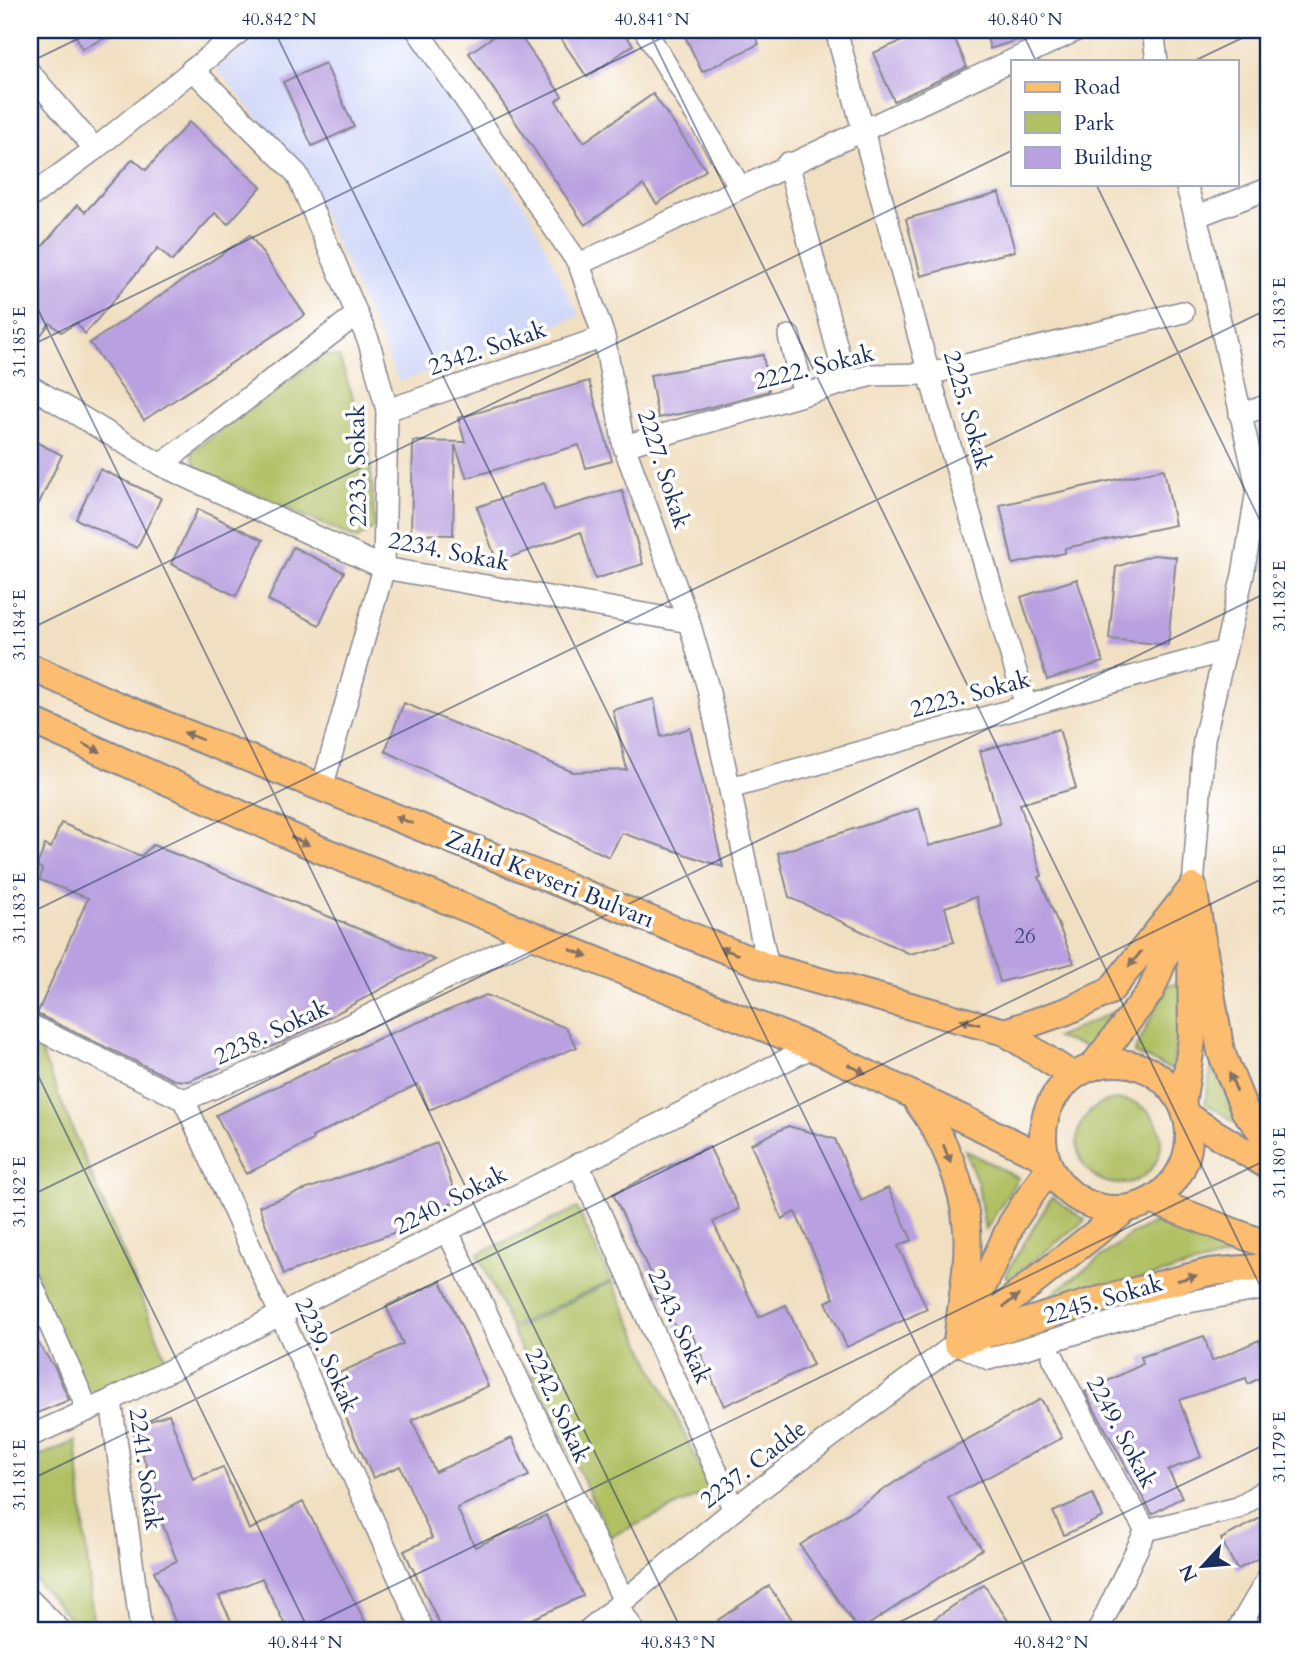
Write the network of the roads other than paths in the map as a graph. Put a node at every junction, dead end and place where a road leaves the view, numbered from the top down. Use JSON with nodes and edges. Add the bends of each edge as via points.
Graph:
{"nodes":[{"id":1,"x":242,"y":30,"type":"edge"},
{"id":2,"x":417,"y":30,"type":"edge"},
{"id":3,"x":645,"y":30,"type":"edge"},
{"id":4,"x":836,"y":30,"type":"edge"},
{"id":5,"x":1077,"y":30,"type":"edge"},
{"id":6,"x":1153,"y":30,"type":"edge"},
{"id":7,"x":1011,"y":60,"type":"edge"},
{"id":8,"x":1011,"y":60,"type":"edge"},
{"id":9,"x":1157,"y":60,"type":"edge"},
{"id":10,"x":192,"y":69,"type":"junction"},
{"id":11,"x":30,"y":73,"type":"edge"},
{"id":12,"x":864,"y":127,"type":"junction"},
{"id":13,"x":95,"y":149,"type":"junction"},
{"id":14,"x":788,"y":163,"type":"junction"},
{"id":15,"x":1187,"y":186,"type":"edge"},
{"id":16,"x":740,"y":187,"type":"junction"},
{"id":17,"x":1268,"y":189,"type":"edge"},
{"id":18,"x":30,"y":197,"type":"edge"},
{"id":19,"x":1195,"y":216,"type":"junction"},
{"id":20,"x":579,"y":264,"type":"junction"},
{"id":21,"x":1183,"y":312,"type":"dead end"},
{"id":22,"x":357,"y":314,"type":"junction"},
{"id":23,"x":789,"y":336,"type":"dead end"},
{"id":24,"x":604,"y":337,"type":"junction"},
{"id":25,"x":929,"y":374,"type":"junction"},
{"id":26,"x":846,"y":382,"type":"junction"},
{"id":27,"x":30,"y":386,"type":"edge"},
{"id":28,"x":804,"y":394,"type":"junction"},
{"id":29,"x":1268,"y":405,"type":"edge"},
{"id":30,"x":387,"y":410,"type":"junction"},
{"id":31,"x":1240,"y":415,"type":"junction"},
{"id":32,"x":624,"y":446,"type":"junction"},
{"id":33,"x":161,"y":465,"type":"junction"},
{"id":34,"x":1257,"y":490,"type":"junction"},
{"id":35,"x":1268,"y":536,"type":"edge"},
{"id":36,"x":384,"y":568,"type":"junction"},
{"id":37,"x":689,"y":622,"type":"junction"},
{"id":38,"x":1225,"y":651,"type":"junction"},
{"id":39,"x":30,"y":667,"type":"edge"},
{"id":40,"x":1026,"y":706,"type":"junction"},
{"id":41,"x":30,"y":720,"type":"edge"},
{"id":42,"x":322,"y":788,"type":"junction"},
{"id":43,"x":730,"y":788,"type":"junction"},
{"id":44,"x":1193,"y":887,"type":"junction"},
{"id":45,"x":534,"y":936,"type":"junction"},
{"id":46,"x":768,"y":967,"type":"junction"},
{"id":47,"x":30,"y":1025,"type":"edge"},
{"id":48,"x":1005,"y":1032,"type":"junction"},
{"id":49,"x":812,"y":1047,"type":"junction"},
{"id":50,"x":1083,"y":1071,"type":"junction"},
{"id":51,"x":913,"y":1096,"type":"junction"},
{"id":52,"x":184,"y":1100,"type":"junction"},
{"id":53,"x":1184,"y":1110,"type":"junction"},
{"id":54,"x":1268,"y":1140,"type":"edge"},
{"id":55,"x":1045,"y":1163,"type":"junction"},
{"id":56,"x":578,"y":1164,"type":"junction"},
{"id":57,"x":1268,"y":1166,"type":"edge"},
{"id":58,"x":1153,"y":1201,"type":"junction"},
{"id":59,"x":1125,"y":1210,"type":"junction"},
{"id":60,"x":447,"y":1230,"type":"junction"},
{"id":61,"x":1268,"y":1245,"type":"edge"},
{"id":62,"x":1268,"y":1267,"type":"edge"},
{"id":63,"x":30,"y":1280,"type":"edge"},
{"id":64,"x":1268,"y":1288,"type":"edge"},
{"id":65,"x":279,"y":1315,"type":"junction"},
{"id":66,"x":957,"y":1343,"type":"junction"},
{"id":67,"x":1053,"y":1357,"type":"dead end"},
{"id":68,"x":111,"y":1400,"type":"junction"},
{"id":69,"x":89,"y":1410,"type":"junction"},
{"id":70,"x":30,"y":1436,"type":"edge"},
{"id":71,"x":1268,"y":1488,"type":"edge"},
{"id":72,"x":734,"y":1510,"type":"junction"},
{"id":73,"x":1146,"y":1530,"type":"junction"},
{"id":74,"x":1268,"y":1578,"type":"edge"},
{"id":75,"x":30,"y":1600,"type":"edge"},
{"id":76,"x":621,"y":1603,"type":"junction"},
{"id":77,"x":61,"y":1631,"type":"edge"},
{"id":78,"x":141,"y":1631,"type":"edge"},
{"id":79,"x":423,"y":1631,"type":"edge"},
{"id":80,"x":587,"y":1631,"type":"edge"},
{"id":81,"x":634,"y":1631,"type":"edge"},
{"id":82,"x":1098,"y":1631,"type":"edge"},
{"id":83,"x":1237,"y":1631,"type":"edge"}],
"edges":[{"from":1,"to":10,"type":"street"},
{"from":2,"to":20,"type":"street","name":"2227. Sokak"},
{"from":3,"to":16,"type":"street"},
{"from":4,"to":12,"type":"street","name":"2225. Sokak"},
{"from":5,"to":8,"type":"street"},
{"from":6,"to":9,"type":"street"},
{"from":7,"to":12,"type":"street"},
{"from":10,"to":13,"type":"street"},
{"from":10,"to":22,"type":"street","name":"2233. Sokak","via":[[297,174]]},
{"from":11,"to":13,"type":"street"},
{"from":12,"to":14,"type":"street"},
{"from":12,"to":25,"type":"street","name":"2225. Sokak"},
{"from":13,"to":18,"type":"street"},
{"from":14,"to":16,"type":"street"},
{"from":14,"to":26,"type":"street"},
{"from":15,"to":19,"type":"street"},
{"from":16,"to":20,"type":"street"},
{"from":17,"to":19,"type":"street"},
{"from":19,"to":31,"type":"street"},
{"from":20,"to":24,"type":"street","name":"2227. Sokak"},
{"from":21,"to":25,"type":"street","name":"2222. Sokak"},
{"from":22,"to":30,"type":"street","name":"2233. Sokak"},
{"from":22,"to":33,"type":"street"},
{"from":23,"to":28,"type":"street"},
{"from":24,"to":30,"type":"street","name":"2342. Sokak"},
{"from":24,"to":32,"type":"street","name":"2227. Sokak"},
{"from":25,"to":26,"type":"street","name":"2222. Sokak","via":[[872,375]]},
{"from":25,"to":40,"type":"street","name":"2225. Sokak"},
{"from":26,"to":28,"type":"street","name":"2222. Sokak"},
{"from":27,"to":33,"type":"street","name":"2234. Sokak"},
{"from":28,"to":32,"type":"street","name":"2222. Sokak"},
{"from":29,"to":31,"type":"street"},
{"from":30,"to":36,"type":"street","name":"2233. Sokak"},
{"from":31,"to":34,"type":"street"},
{"from":32,"to":37,"type":"street","name":"2227. Sokak"},
{"from":33,"to":36,"type":"street","name":"2234. Sokak"},
{"from":34,"to":35,"type":"street"},
{"from":34,"to":38,"type":"street"},
{"from":36,"to":37,"type":"street","name":"2234. Sokak"},
{"from":36,"to":42,"type":"street","name":"2233. Sokak"},
{"from":37,"to":43,"type":"street","name":"2227. Sokak"},
{"from":38,"to":40,"type":"street","name":"2223. Sokak"},
{"from":38,"to":44,"type":"street","via":[[1204,739]]},
{"from":42,"to":39,"type":"main road","name":"Zahid Kevseri Bulvarı","one_way":true},
{"from":40,"to":43,"type":"street","name":"2223. Sokak"},
{"from":41,"to":45,"type":"main road","one_way":true,"via":[[319,849]]},
{"from":46,"to":42,"type":"main road","name":"Zahid Kevseri Bulvarı","one_way":true},
{"from":43,"to":46,"type":"street","name":"2227. Sokak"},
{"from":44,"to":48,"type":"main road","one_way":true,"via":[[1110,991]]},
{"from":44,"to":50,"type":"main road","via":[[1151,991]]},
{"from":44,"to":53,"type":"main road","via":[[1192,1040]]},
{"from":54,"to":44,"type":"main road","one_way":true,"via":[[1245,1111],[1221,1052]]},
{"from":45,"to":49,"type":"main road","one_way":true},
{"from":45,"to":52,"type":"street","name":"2238. Sokak"},
{"from":48,"to":46,"type":"main road","name":"Zahid Kevseri Bulvarı","one_way":true},
{"from":47,"to":52,"type":"street"},
{"from":48,"to":50,"type":"main road","name":"Zahid Kevseri Bulvarı"},
{"from":49,"to":51,"type":"main road","one_way":true},
{"from":49,"to":56,"type":"street","name":"2240. Sokak"},
{"from":50,"to":53,"type":"main road","via":[[1113,1062],[1135,1065],[1170,1087]]},
{"from":50,"to":55,"type":"main road","via":[[1057,1092],[1046,1113]]},
{"from":51,"to":55,"type":"main road"},
{"from":51,"to":66,"type":"main road","one_way":true,"via":[[938,1130],[956,1177],[967,1231]]},
{"from":52,"to":65,"type":"street","name":"2239. Sokak"},
{"from":53,"to":57,"type":"main road"},
{"from":53,"to":58,"type":"main road","via":[[1189,1139],[1185,1161],[1174,1181]]},
{"from":55,"to":59,"type":"main road","via":[[1072,1195],[1092,1206]]},
{"from":55,"to":66,"type":"main road"},
{"from":56,"to":60,"type":"street","name":"2240. Sokak"},
{"from":56,"to":72,"type":"street","name":"2243. Sokak"},
{"from":58,"to":59,"type":"main road"},
{"from":58,"to":61,"type":"main road"},
{"from":66,"to":59,"type":"main road","one_way":true},
{"from":60,"to":65,"type":"street","name":"2240. Sokak"},
{"from":60,"to":76,"type":"street","name":"2242. Sokak"},
{"from":66,"to":62,"type":"main road","one_way":true,"via":[[1209,1272]]},
{"from":63,"to":69,"type":"street"},
{"from":64,"to":66,"type":"street","name":"2245. Sokak","via":[[1171,1305],[989,1359]]},
{"from":65,"to":68,"type":"street","name":"2240. Sokak"},
{"from":65,"to":79,"type":"street","name":"2239. Sokak"},
{"from":66,"to":72,"type":"street","name":"2237. Cadde"},
{"from":67,"to":73,"type":"street","name":"2249. Sokak"},
{"from":68,"to":69,"type":"street","name":"2241. Sokak"},
{"from":68,"to":78,"type":"street","name":"2241. Sokak"},
{"from":69,"to":70,"type":"street","name":"2241. Sokak"},
{"from":71,"to":73,"type":"street","via":[[1238,1508]]},
{"from":72,"to":76,"type":"street","name":"2237. Cadde"},
{"from":73,"to":82,"type":"street"},
{"from":74,"to":83,"type":"street"},
{"from":75,"to":77,"type":"street"},
{"from":76,"to":80,"type":"street","name":"2237. Cadde"},
{"from":76,"to":81,"type":"street","name":"2242. Sokak"}]}
